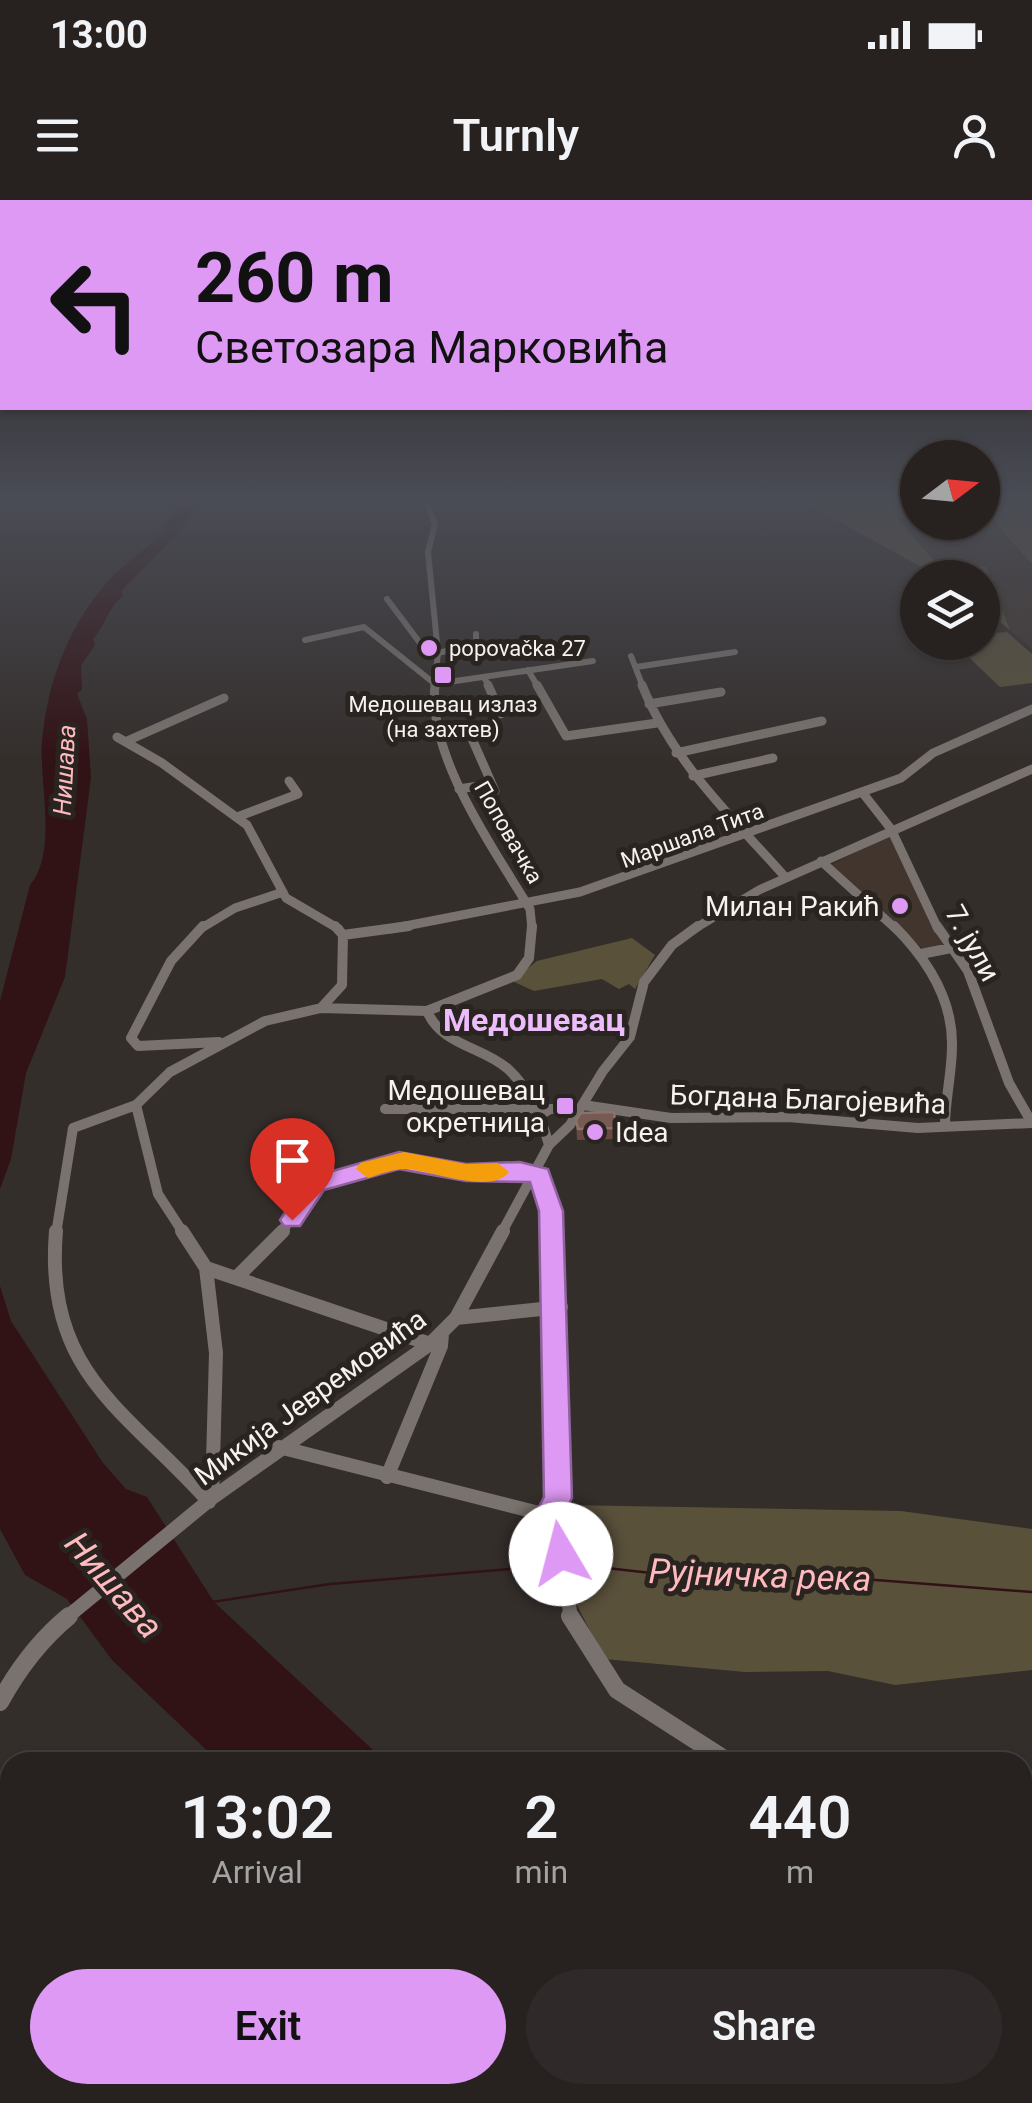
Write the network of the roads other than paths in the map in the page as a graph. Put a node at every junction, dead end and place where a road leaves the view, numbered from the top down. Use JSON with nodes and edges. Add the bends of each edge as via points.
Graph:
{"nodes":[{"id":1,"x":431,"y":584,"type":"edge"},
{"id":2,"x":387,"y":598,"type":"dead end"},
{"id":3,"x":476,"y":634,"type":"dead end"},
{"id":4,"x":305,"y":640,"type":"dead end"},
{"id":5,"x":735,"y":652,"type":"dead end"},
{"id":6,"x":438,"y":655,"type":"junction"},
{"id":7,"x":631,"y":656,"type":"dead end"},
{"id":8,"x":593,"y":661,"type":"dead end"},
{"id":9,"x":636,"y":667,"type":"junction"},
{"id":10,"x":528,"y":670,"type":"junction"},
{"id":11,"x":485,"y":680,"type":"junction"},
{"id":12,"x":436,"y":684,"type":"junction"},
{"id":13,"x":722,"y":692,"type":"dead end"},
{"id":14,"x":224,"y":698,"type":"dead end"},
{"id":15,"x":649,"y":704,"type":"junction"},
{"id":16,"x":1032,"y":709,"type":"edge"},
{"id":17,"x":502,"y":714,"type":"dead end"},
{"id":18,"x":822,"y":721,"type":"dead end"},
{"id":19,"x":657,"y":723,"type":"junction"},
{"id":20,"x":474,"y":740,"type":"dead end"},
{"id":21,"x":676,"y":753,"type":"junction"},
{"id":22,"x":773,"y":758,"type":"dead end"},
{"id":23,"x":1032,"y":769,"type":"edge"},
{"id":24,"x":694,"y":776,"type":"junction"},
{"id":25,"x":289,"y":781,"type":"dead end"},
{"id":26,"x":459,"y":789,"type":"junction"},
{"id":27,"x":862,"y":792,"type":"junction"},
{"id":28,"x":236,"y":817,"type":"junction"},
{"id":29,"x":891,"y":830,"type":"junction"},
{"id":30,"x":745,"y":834,"type":"junction"},
{"id":31,"x":821,"y":861,"type":"junction"},
{"id":32,"x":786,"y":878,"type":"junction"},
{"id":33,"x":284,"y":892,"type":"junction"},
{"id":34,"x":528,"y":904,"type":"junction"},
{"id":35,"x":343,"y":935,"type":"junction"},
{"id":36,"x":951,"y":948,"type":"junction"},
{"id":37,"x":921,"y":954,"type":"junction"},
{"id":38,"x":340,"y":990,"type":"junction"},
{"id":39,"x":321,"y":1008,"type":"junction"},
{"id":40,"x":351,"y":1009,"type":"junction"},
{"id":41,"x":427,"y":1011,"type":"junction"},
{"id":42,"x":223,"y":1042,"type":"junction"},
{"id":43,"x":136,"y":1105,"type":"junction"},
{"id":44,"x":385,"y":1108,"type":"dead end"},
{"id":45,"x":557,"y":1112,"type":"junction"},
{"id":46,"x":1032,"y":1123,"type":"edge"},
{"id":47,"x":946,"y":1126,"type":"junction"},
{"id":48,"x":563,"y":1130,"type":"junction"},
{"id":49,"x":549,"y":1145,"type":"junction"},
{"id":50,"x":537,"y":1172,"type":"junction"},
{"id":51,"x":206,"y":1268,"type":"junction"},
{"id":52,"x":236,"y":1278,"type":"junction"},
{"id":53,"x":557,"y":1307,"type":"junction"},
{"id":54,"x":456,"y":1318,"type":"junction"},
{"id":55,"x":436,"y":1339,"type":"junction"},
{"id":56,"x":279,"y":1448,"type":"junction"},
{"id":57,"x":387,"y":1478,"type":"junction"},
{"id":58,"x":210,"y":1500,"type":"junction"},
{"id":59,"x":548,"y":1518,"type":"junction"},
{"id":60,"x":2,"y":1694,"type":"edge"},
{"id":61,"x":713,"y":1752,"type":"edge"}],
"edges":[{"from":1,"to":6,"type":"street","name":"Поповачка"},
{"from":2,"to":6,"type":"street","via":[[428,655]]},
{"from":3,"to":6,"type":"street","via":[[476,644]]},
{"from":4,"to":12,"type":"street","via":[[364,627]]},
{"from":5,"to":9,"type":"street"},
{"from":6,"to":12,"type":"street","name":"Поповачка"},
{"from":7,"to":9,"type":"street"},
{"from":8,"to":10,"type":"street"},
{"from":9,"to":15,"type":"street"},
{"from":10,"to":11,"type":"street"},
{"from":10,"to":19,"type":"street","via":[[566,736]]},
{"from":11,"to":12,"type":"street"},
{"from":11,"to":17,"type":"street"},
{"from":12,"to":26,"type":"street","name":"Поповачка","via":[[432,708]]},
{"from":13,"to":15,"type":"street"},
{"from":14,"to":28,"type":"street","via":[[122,739]]},
{"from":15,"to":19,"type":"street"},
{"from":16,"to":27,"type":"street","name":"Маршала Тита","via":[[932,752],[901,778]]},
{"from":18,"to":21,"type":"street"},
{"from":19,"to":21,"type":"street"},
{"from":20,"to":26,"type":"street","via":[[493,788]]},
{"from":21,"to":24,"type":"street"},
{"from":22,"to":24,"type":"street"},
{"from":23,"to":29,"type":"street","name":"Микија Јевремовића"},
{"from":24,"to":30,"type":"street"},
{"from":25,"to":28,"type":"street","via":[[298,794]]},
{"from":26,"to":34,"type":"street","name":"Поповачка"},
{"from":27,"to":29,"type":"street","name":"7. јули"},
{"from":27,"to":30,"type":"street","name":"Маршала Тита"},
{"from":28,"to":33,"type":"street","via":[[257,838]]},
{"from":29,"to":31,"type":"street","name":"Микија Јевремовића"},
{"from":29,"to":36,"type":"street","name":"7. јули"},
{"from":30,"to":32,"type":"street"},
{"from":30,"to":34,"type":"street","name":"Маршала Тита","via":[[616,882]]},
{"from":31,"to":32,"type":"street","name":"Микија Јевремовића"},
{"from":31,"to":37,"type":"street"},
{"from":32,"to":45,"type":"street","name":"Микија Јевремовића","via":[[672,945],[640,992],[630,1037]]},
{"from":33,"to":35,"type":"street"},
{"from":33,"to":42,"type":"street","via":[[251,900],[206,924],[171,962],[131,1038],[138,1046]]},
{"from":34,"to":35,"type":"street","name":"Маршала Тита"},
{"from":34,"to":41,"type":"street","name":"Поповачка","via":[[534,942],[522,970]]},
{"from":35,"to":38,"type":"street"},
{"from":36,"to":37,"type":"street"},
{"from":36,"to":46,"type":"street","name":"7. јули","via":[[968,971],[1009,1083]]},
{"from":37,"to":47,"type":"street","via":[[942,989],[952,1030]]},
{"from":38,"to":39,"type":"street"},
{"from":38,"to":40,"type":"street"},
{"from":39,"to":40,"type":"street"},
{"from":39,"to":42,"type":"street","via":[[264,1020]]},
{"from":40,"to":41,"type":"street"},
{"from":41,"to":45,"type":"street","via":[[443,1032],[509,1070]]},
{"from":42,"to":43,"type":"street","via":[[170,1072]]},
{"from":43,"to":51,"type":"street","via":[[158,1194]]},
{"from":43,"to":58,"type":"street","via":[[73,1128],[56,1234],[58,1297],[65,1330],[87,1372],[145,1442]]},
{"from":44,"to":45,"type":"street"},
{"from":45,"to":47,"type":"street","name":"Богдана Благојевића"},
{"from":45,"to":48,"type":"street"},
{"from":45,"to":48,"type":"street","name":"Микија Јевремовића"},
{"from":45,"to":49,"type":"street"},
{"from":46,"to":47,"type":"street","name":"Богдана Благојевића"},
{"from":48,"to":49,"type":"street","name":"Микија Јевремовића"},
{"from":49,"to":50,"type":"street","name":"Микија Јевремовића"},
{"from":50,"to":52,"type":"street","via":[[466,1172],[404,1160],[316,1184],[286,1228]]},
{"from":50,"to":53,"type":"street","via":[[549,1196]]},
{"from":50,"to":54,"type":"street","name":"Микија Јевремовића"},
{"from":51,"to":52,"type":"street"},
{"from":51,"to":58,"type":"street","via":[[216,1371]]},
{"from":52,"to":55,"type":"street"},
{"from":53,"to":54,"type":"street"},
{"from":53,"to":59,"type":"street","via":[[558,1498]]},
{"from":54,"to":55,"type":"street","name":"Микија Јевремовића"},
{"from":55,"to":56,"type":"street","name":"Микија Јевремовића"},
{"from":55,"to":57,"type":"street","via":[[441,1346]]},
{"from":56,"to":57,"type":"street"},
{"from":56,"to":58,"type":"street","name":"Микија Јевремовића"},
{"from":57,"to":59,"type":"street"},
{"from":58,"to":60,"type":"street","name":"Микија Јевремовића","via":[[50,1632]]},
{"from":59,"to":61,"type":"street","via":[[556,1529],[569,1615],[617,1690]]}]}
